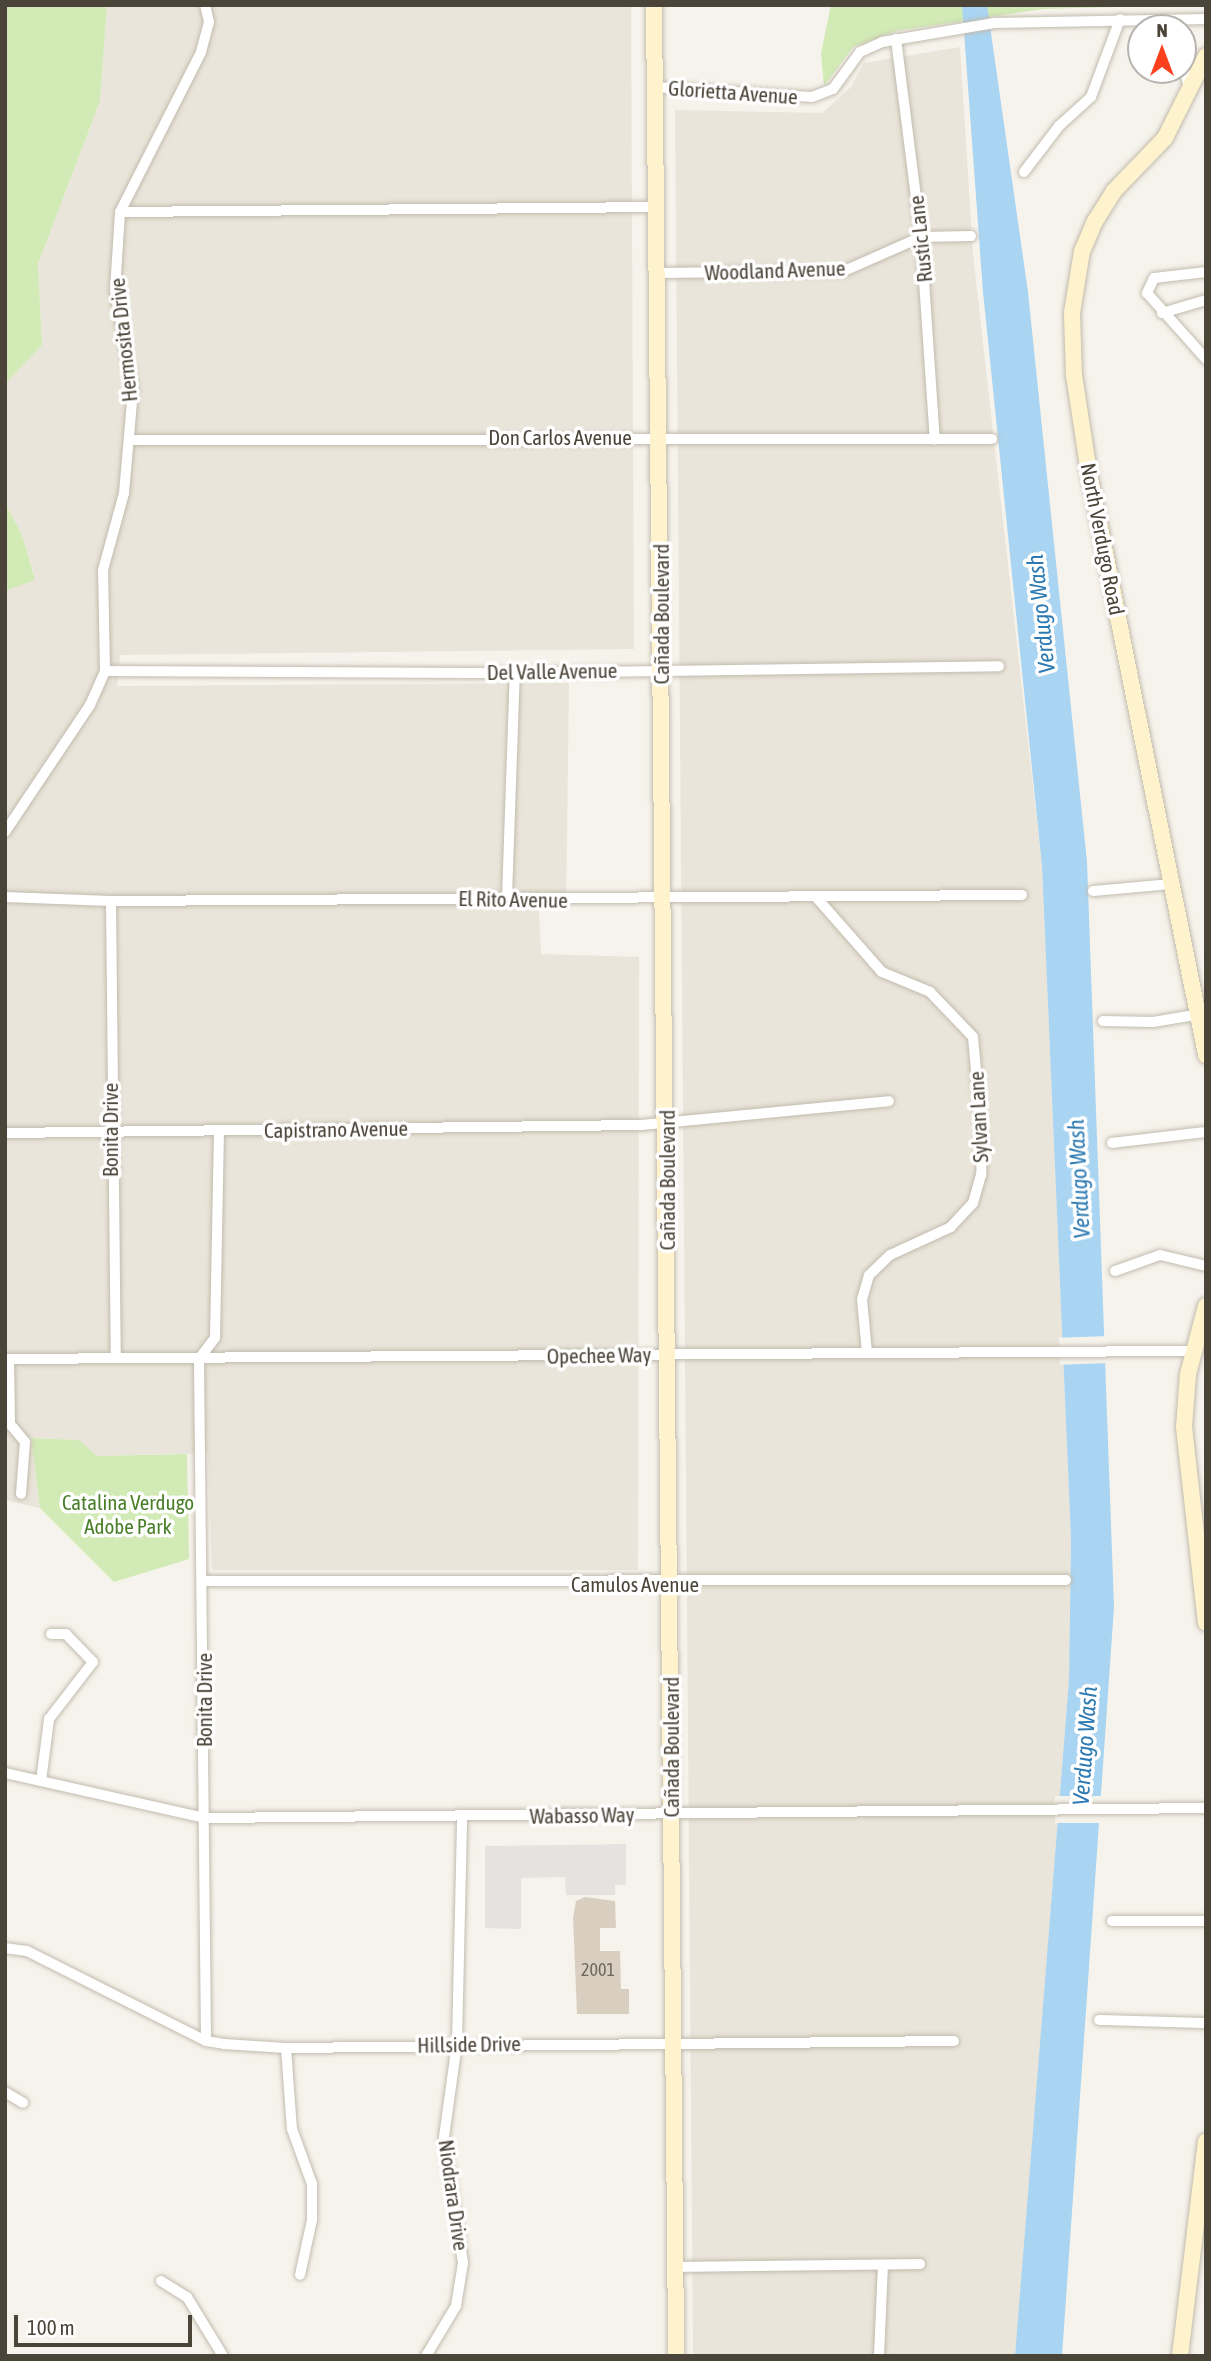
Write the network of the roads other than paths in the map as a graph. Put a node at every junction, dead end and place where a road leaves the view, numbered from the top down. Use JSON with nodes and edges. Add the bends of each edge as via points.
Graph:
{"nodes":[{"id":1,"x":205,"y":5,"type":"edge"},
{"id":2,"x":654,"y":5,"type":"edge"},
{"id":3,"x":1120,"y":19,"type":"junction"},
{"id":4,"x":1127,"y":19,"type":"edge"},
{"id":5,"x":896,"y":39,"type":"junction"},
{"id":6,"x":1206,"y":56,"type":"edge"},
{"id":7,"x":1188,"y":84,"type":"edge"},
{"id":8,"x":654,"y":87,"type":"junction"},
{"id":9,"x":1191,"y":93,"type":"junction"},
{"id":10,"x":1024,"y":172,"type":"dead end"},
{"id":11,"x":657,"y":207,"type":"junction"},
{"id":12,"x":120,"y":212,"type":"junction"},
{"id":13,"x":971,"y":236,"type":"dead end"},
{"id":14,"x":921,"y":237,"type":"junction"},
{"id":15,"x":1206,"y":272,"type":"edge"},
{"id":16,"x":657,"y":273,"type":"junction"},
{"id":17,"x":1206,"y":300,"type":"edge"},
{"id":18,"x":1162,"y":313,"type":"junction"},
{"id":19,"x":1206,"y":359,"type":"edge"},
{"id":20,"x":661,"y":436,"type":"junction"},
{"id":21,"x":992,"y":439,"type":"dead end"},
{"id":22,"x":128,"y":440,"type":"junction"},
{"id":23,"x":935,"y":440,"type":"junction"},
{"id":24,"x":999,"y":666,"type":"dead end"},
{"id":25,"x":661,"y":668,"type":"junction"},
{"id":26,"x":105,"y":671,"type":"junction"},
{"id":27,"x":515,"y":673,"type":"junction"},
{"id":28,"x":5,"y":832,"type":"edge"},
{"id":29,"x":1172,"y":884,"type":"junction"},
{"id":30,"x":1093,"y":891,"type":"dead end"},
{"id":31,"x":1022,"y":895,"type":"dead end"},
{"id":32,"x":5,"y":897,"type":"edge"},
{"id":33,"x":507,"y":897,"type":"junction"},
{"id":34,"x":664,"y":897,"type":"junction"},
{"id":35,"x":816,"y":897,"type":"junction"},
{"id":36,"x":111,"y":901,"type":"junction"},
{"id":37,"x":1202,"y":1014,"type":"edge"},
{"id":38,"x":1103,"y":1021,"type":"dead end"},
{"id":39,"x":1206,"y":1055,"type":"edge"},
{"id":40,"x":889,"y":1101,"type":"dead end"},
{"id":41,"x":667,"y":1121,"type":"junction"},
{"id":42,"x":219,"y":1130,"type":"junction"},
{"id":43,"x":109,"y":1131,"type":"junction"},
{"id":44,"x":1206,"y":1132,"type":"edge"},
{"id":45,"x":5,"y":1133,"type":"edge"},
{"id":46,"x":1112,"y":1143,"type":"dead end"},
{"id":47,"x":1206,"y":1266,"type":"edge"},
{"id":48,"x":1115,"y":1271,"type":"dead end"},
{"id":49,"x":1206,"y":1306,"type":"edge"},
{"id":50,"x":1193,"y":1351,"type":"junction"},
{"id":51,"x":867,"y":1353,"type":"junction"},
{"id":52,"x":668,"y":1355,"type":"junction"},
{"id":53,"x":116,"y":1358,"type":"junction"},
{"id":54,"x":7,"y":1359,"type":"edge"},
{"id":55,"x":200,"y":1359,"type":"junction"},
{"id":56,"x":21,"y":1494,"type":"dead end"},
{"id":57,"x":1200,"y":1538,"type":"edge"},
{"id":58,"x":1066,"y":1580,"type":"dead end"},
{"id":59,"x":204,"y":1581,"type":"junction"},
{"id":60,"x":671,"y":1584,"type":"junction"},
{"id":61,"x":1206,"y":1623,"type":"edge"},
{"id":62,"x":51,"y":1634,"type":"dead end"},
{"id":63,"x":5,"y":1773,"type":"edge"},
{"id":64,"x":41,"y":1781,"type":"junction"},
{"id":65,"x":1206,"y":1808,"type":"edge"},
{"id":66,"x":671,"y":1814,"type":"junction"},
{"id":67,"x":462,"y":1817,"type":"junction"},
{"id":68,"x":205,"y":1818,"type":"junction"},
{"id":69,"x":1112,"y":1921,"type":"dead end"},
{"id":70,"x":1206,"y":1921,"type":"edge"},
{"id":71,"x":5,"y":1948,"type":"edge"},
{"id":72,"x":1099,"y":2020,"type":"dead end"},
{"id":73,"x":1206,"y":2023,"type":"edge"},
{"id":74,"x":206,"y":2041,"type":"junction"},
{"id":75,"x":954,"y":2041,"type":"dead end"},
{"id":76,"x":457,"y":2043,"type":"junction"},
{"id":77,"x":673,"y":2043,"type":"junction"},
{"id":78,"x":286,"y":2048,"type":"junction"},
{"id":79,"x":5,"y":2092,"type":"edge"},
{"id":80,"x":23,"y":2103,"type":"dead end"},
{"id":81,"x":1206,"y":2141,"type":"edge"},
{"id":82,"x":1199,"y":2250,"type":"edge"},
{"id":83,"x":920,"y":2264,"type":"dead end"},
{"id":84,"x":883,"y":2266,"type":"junction"},
{"id":85,"x":675,"y":2267,"type":"junction"},
{"id":86,"x":300,"y":2275,"type":"dead end"},
{"id":87,"x":161,"y":2281,"type":"dead end"},
{"id":88,"x":223,"y":2356,"type":"edge"},
{"id":89,"x":426,"y":2356,"type":"edge"},
{"id":90,"x":676,"y":2356,"type":"edge"},
{"id":91,"x":879,"y":2356,"type":"edge"},
{"id":92,"x":1180,"y":2356,"type":"edge"}],
"edges":[{"from":1,"to":12,"type":"street","name":"Hermosita Drive","via":[[209,22],[201,52]]},
{"from":2,"to":8,"type":"main road","name":"Cañada Boulevard"},
{"from":3,"to":4,"type":"street","name":"Glorietta Avenue"},
{"from":3,"to":5,"type":"street","name":"Glorietta Avenue","via":[[994,23]]},
{"from":3,"to":10,"type":"street","via":[[1091,97],[1059,125]]},
{"from":5,"to":8,"type":"street","name":"Glorietta Avenue","via":[[860,52],[823,95]]},
{"from":5,"to":14,"type":"street","name":"Rustic Lane"},
{"from":6,"to":9,"type":"main road","name":"North Verdugo Road"},
{"from":7,"to":9,"type":"street"},
{"from":8,"to":11,"type":"main road","name":"Cañada Boulevard"},
{"from":9,"to":29,"type":"main road","name":"North Verdugo Road","via":[[1165,138],[1114,191],[1095,221],[1083,251],[1072,313],[1074,375],[1089,473]]},
{"from":11,"to":12,"type":"street"},
{"from":11,"to":16,"type":"main road","name":"Cañada Boulevard"},
{"from":12,"to":22,"type":"street","name":"Hermosita Drive","via":[[115,290],[133,390]]},
{"from":13,"to":14,"type":"street","name":"Woodland Avenue"},
{"from":14,"to":16,"type":"street","name":"Woodland Avenue","via":[[844,271]]},
{"from":14,"to":23,"type":"street","name":"Rustic Lane"},
{"from":15,"to":18,"type":"street","via":[[1154,278],[1147,293]]},
{"from":16,"to":20,"type":"main road","name":"Cañada Boulevard"},
{"from":17,"to":18,"type":"street"},
{"from":18,"to":19,"type":"street"},
{"from":20,"to":22,"type":"street","name":"Don Carlos Avenue"},
{"from":20,"to":23,"type":"street","name":"Don Carlos Avenue"},
{"from":20,"to":25,"type":"main road","name":"Cañada Boulevard"},
{"from":21,"to":23,"type":"street","name":"Don Carlos Avenue"},
{"from":22,"to":26,"type":"street","name":"Hermosita Drive","via":[[124,493],[103,570]]},
{"from":24,"to":25,"type":"street","name":"Del Valle Avenue"},
{"from":25,"to":27,"type":"street","name":"Del Valle Avenue"},
{"from":25,"to":34,"type":"main road","name":"Cañada Boulevard"},
{"from":26,"to":27,"type":"street","name":"Del Valle Avenue"},
{"from":26,"to":28,"type":"street","name":"Hermosita Drive","via":[[90,705]]},
{"from":27,"to":33,"type":"street"},
{"from":29,"to":30,"type":"street"},
{"from":29,"to":37,"type":"main road","name":"North Verdugo Road"},
{"from":31,"to":35,"type":"street","name":"El Rito Avenue"},
{"from":32,"to":36,"type":"street","name":"El Rito Avenue"},
{"from":33,"to":34,"type":"street","name":"El Rito Avenue"},
{"from":33,"to":36,"type":"street","name":"El Rito Avenue"},
{"from":34,"to":35,"type":"street","name":"El Rito Avenue"},
{"from":34,"to":41,"type":"main road","name":"Cañada Boulevard"},
{"from":35,"to":51,"type":"street","name":"Sylvan Lane","via":[[881,972],[930,992],[973,1037],[982,1149],[973,1203],[951,1227],[890,1255],[869,1275],[862,1299]]},
{"from":36,"to":43,"type":"street","name":"Bonita Drive"},
{"from":37,"to":38,"type":"street"},
{"from":37,"to":39,"type":"main road","name":"North Verdugo Road"},
{"from":40,"to":41,"type":"street","name":"Capistrano Avenue","via":[[776,1116]]},
{"from":41,"to":42,"type":"street","name":"Capistrano Avenue"},
{"from":41,"to":52,"type":"main road","name":"Cañada Boulevard"},
{"from":42,"to":43,"type":"street","name":"Capistrano Avenue"},
{"from":42,"to":55,"type":"street","via":[[215,1338]]},
{"from":43,"to":45,"type":"street","name":"Capistrano Avenue"},
{"from":43,"to":53,"type":"street","name":"Bonita Drive"},
{"from":44,"to":46,"type":"street"},
{"from":47,"to":48,"type":"street","via":[[1160,1255]]},
{"from":49,"to":50,"type":"main road"},
{"from":50,"to":51,"type":"street","name":"Opechee Way"},
{"from":50,"to":57,"type":"main road","via":[[1184,1427]]},
{"from":51,"to":52,"type":"street","name":"Opechee Way"},
{"from":52,"to":55,"type":"street","name":"Opechee Way"},
{"from":52,"to":60,"type":"main road","name":"Cañada Boulevard"},
{"from":53,"to":54,"type":"street","name":"Opechee Way"},
{"from":53,"to":55,"type":"street","name":"Opechee Way"},
{"from":54,"to":56,"type":"street","via":[[10,1424],[25,1442]]},
{"from":55,"to":59,"type":"street","name":"Bonita Drive"},
{"from":57,"to":61,"type":"main road"},
{"from":58,"to":60,"type":"street","name":"Camulos Avenue"},
{"from":59,"to":60,"type":"street","name":"Camulos Avenue"},
{"from":59,"to":68,"type":"street","name":"Bonita Drive"},
{"from":60,"to":66,"type":"main road","name":"Cañada Boulevard"},
{"from":62,"to":64,"type":"street","via":[[66,1634],[93,1662],[49,1718]]},
{"from":63,"to":64,"type":"street","name":"Wabasso Way"},
{"from":64,"to":68,"type":"street","name":"Wabasso Way"},
{"from":65,"to":66,"type":"street","name":"Wabasso Way"},
{"from":66,"to":67,"type":"street","name":"Wabasso Way"},
{"from":66,"to":77,"type":"main road","name":"Cañada Boulevard"},
{"from":67,"to":68,"type":"street","name":"Wabasso Way"},
{"from":67,"to":76,"type":"street","name":"Niodrara Drive"},
{"from":68,"to":74,"type":"street","name":"Bonita Drive"},
{"from":69,"to":70,"type":"street"},
{"from":71,"to":74,"type":"street","name":"Hillside Drive","via":[[27,1951]]},
{"from":72,"to":73,"type":"street"},
{"from":74,"to":78,"type":"street","name":"Hillside Drive"},
{"from":75,"to":77,"type":"street","name":"Hillside Drive"},
{"from":76,"to":77,"type":"street","name":"Hillside Drive"},
{"from":76,"to":78,"type":"street","name":"Hillside Drive"},
{"from":76,"to":89,"type":"street","name":"Niodrara Drive","via":[[444,2137],[463,2263],[456,2306]]},
{"from":77,"to":85,"type":"main road","name":"Cañada Boulevard"},
{"from":78,"to":86,"type":"street","via":[[292,2129],[312,2184],[312,2220]]},
{"from":79,"to":80,"type":"street"},
{"from":81,"to":82,"type":"main road"},
{"from":82,"to":92,"type":"main road"},
{"from":83,"to":84,"type":"street"},
{"from":84,"to":85,"type":"street"},
{"from":84,"to":91,"type":"street"},
{"from":85,"to":90,"type":"main road","name":"Cañada Boulevard"},
{"from":87,"to":88,"type":"street","via":[[187,2297]]}]}
